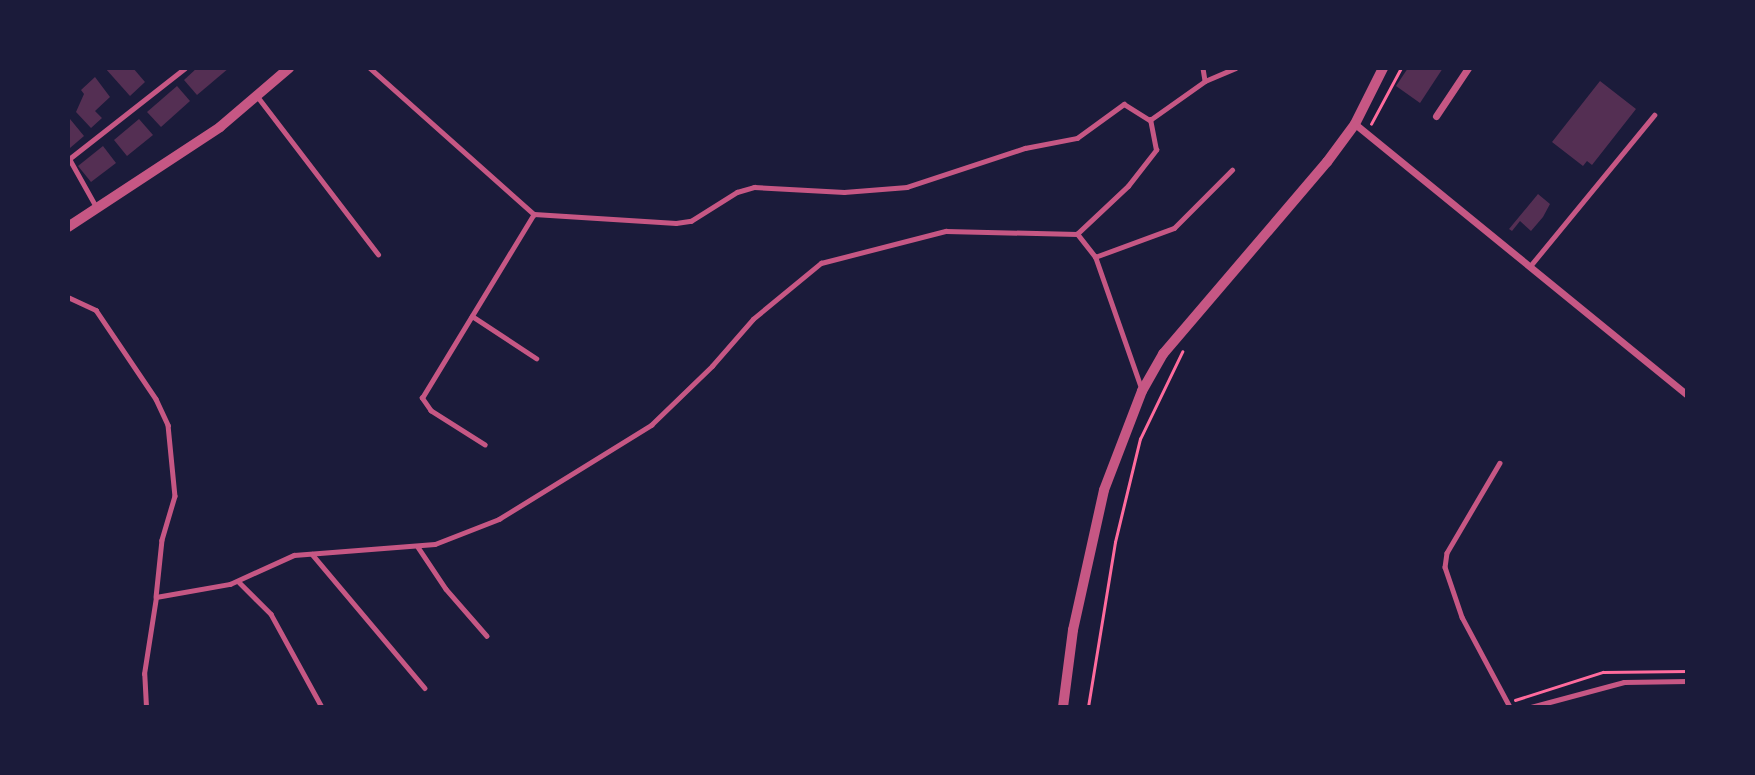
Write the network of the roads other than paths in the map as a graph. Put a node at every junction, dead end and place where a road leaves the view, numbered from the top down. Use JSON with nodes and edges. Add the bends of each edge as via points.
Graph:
{"nodes":[{"id":1,"x":186,"y":68,"type":"edge"},
{"id":2,"x":289,"y":68,"type":"edge"},
{"id":3,"x":370,"y":68,"type":"edge"},
{"id":4,"x":1203,"y":68,"type":"edge"},
{"id":5,"x":1235,"y":68,"type":"edge"},
{"id":6,"x":1383,"y":68,"type":"edge"},
{"id":7,"x":1468,"y":68,"type":"edge"},
{"id":8,"x":1205,"y":81,"type":"junction"},
{"id":9,"x":258,"y":97,"type":"junction"},
{"id":10,"x":1436,"y":116,"type":"dead end"},
{"id":11,"x":1654,"y":116,"type":"dead end"},
{"id":12,"x":1150,"y":120,"type":"junction"},
{"id":13,"x":1355,"y":124,"type":"junction"},
{"id":14,"x":1232,"y":170,"type":"dead end"},
{"id":15,"x":97,"y":209,"type":"junction"},
{"id":16,"x":534,"y":214,"type":"junction"},
{"id":17,"x":68,"y":227,"type":"edge"},
{"id":18,"x":1077,"y":234,"type":"junction"},
{"id":19,"x":378,"y":254,"type":"dead end"},
{"id":20,"x":1096,"y":257,"type":"junction"},
{"id":21,"x":1531,"y":265,"type":"junction"},
{"id":22,"x":68,"y":298,"type":"edge"},
{"id":23,"x":472,"y":316,"type":"junction"},
{"id":24,"x":536,"y":358,"type":"dead end"},
{"id":25,"x":1142,"y":391,"type":"junction"},
{"id":26,"x":1686,"y":394,"type":"edge"},
{"id":27,"x":485,"y":445,"type":"dead end"},
{"id":28,"x":1500,"y":463,"type":"dead end"},
{"id":29,"x":418,"y":547,"type":"junction"},
{"id":30,"x":311,"y":553,"type":"junction"},
{"id":31,"x":239,"y":582,"type":"junction"},
{"id":32,"x":156,"y":597,"type":"junction"},
{"id":33,"x":486,"y":636,"type":"dead end"},
{"id":34,"x":1687,"y":681,"type":"edge"},
{"id":35,"x":425,"y":688,"type":"dead end"},
{"id":36,"x":146,"y":707,"type":"edge"},
{"id":37,"x":322,"y":707,"type":"edge"},
{"id":38,"x":1063,"y":707,"type":"edge"},
{"id":39,"x":1510,"y":707,"type":"edge"},
{"id":40,"x":1531,"y":707,"type":"edge"}],
"edges":[{"from":1,"to":15,"type":"lane","via":[[69,159]]},
{"from":2,"to":9,"type":"street"},
{"from":3,"to":16,"type":"lane"},
{"from":4,"to":8,"type":"lane"},
{"from":5,"to":8,"type":"lane"},
{"from":6,"to":13,"type":"street"},
{"from":7,"to":10,"type":"street"},
{"from":8,"to":12,"type":"lane"},
{"from":9,"to":15,"type":"street","via":[[183,154]]},
{"from":9,"to":19,"type":"lane"},
{"from":11,"to":21,"type":"lane"},
{"from":12,"to":16,"type":"lane","via":[[1124,104],[1077,138],[1025,148],[907,187],[844,192],[754,187],[737,192],[691,221],[561,219]]},
{"from":12,"to":18,"type":"lane","via":[[1156,150],[1128,186]]},
{"from":13,"to":21,"type":"street"},
{"from":13,"to":25,"type":"street","via":[[1163,354]]},
{"from":14,"to":20,"type":"lane","via":[[1174,228]]},
{"from":15,"to":17,"type":"street"},
{"from":16,"to":23,"type":"lane"},
{"from":18,"to":20,"type":"lane"},
{"from":18,"to":29,"type":"lane","via":[[937,232],[821,263],[753,318],[651,425],[499,519]]},
{"from":20,"to":25,"type":"lane"},
{"from":21,"to":26,"type":"street"},
{"from":22,"to":32,"type":"lane","via":[[96,310],[156,399],[168,425],[175,496],[162,540]]},
{"from":23,"to":24,"type":"lane"},
{"from":23,"to":27,"type":"lane","via":[[422,398],[431,411]]},
{"from":25,"to":38,"type":"street","via":[[1104,489],[1073,630]]},
{"from":28,"to":39,"type":"lane","via":[[1447,553],[1445,567],[1462,617]]},
{"from":29,"to":30,"type":"lane"},
{"from":29,"to":33,"type":"lane"},
{"from":30,"to":31,"type":"lane","via":[[275,560]]},
{"from":30,"to":35,"type":"lane"},
{"from":31,"to":32,"type":"lane"},
{"from":31,"to":37,"type":"lane","via":[[271,614]]},
{"from":32,"to":36,"type":"lane","via":[[144,674]]},
{"from":34,"to":40,"type":"lane","via":[[1624,682]]}]}
